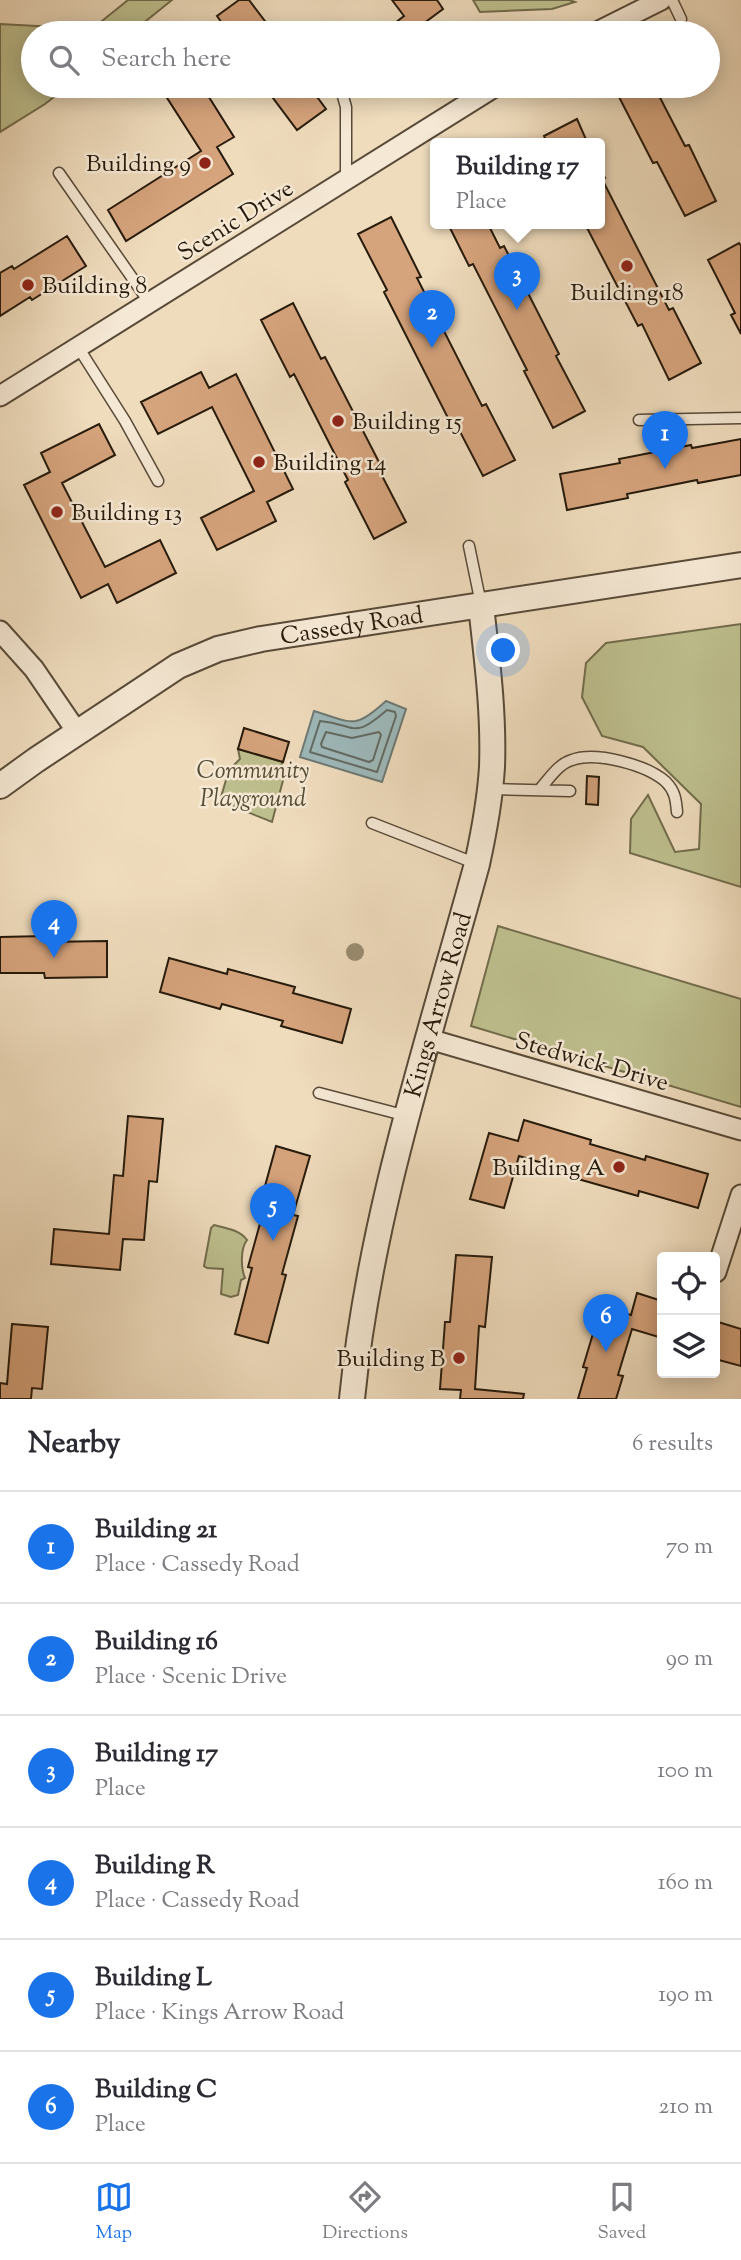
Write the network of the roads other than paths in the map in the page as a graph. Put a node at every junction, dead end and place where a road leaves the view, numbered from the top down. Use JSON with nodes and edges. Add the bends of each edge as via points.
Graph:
{"nodes":[{"id":1,"x":661,"y":0,"type":"edge"},
{"id":2,"x":672,"y":0,"type":"edge"},
{"id":3,"x":637,"y":5,"type":"edge"},
{"id":4,"x":681,"y":19,"type":"dead end"},
{"id":5,"x":613,"y":21,"type":"edge"},
{"id":6,"x":343,"y":98,"type":"edge"},
{"id":7,"x":477,"y":98,"type":"edge"},
{"id":8,"x":59,"y":173,"type":"dead end"},
{"id":9,"x":346,"y":179,"type":"junction"},
{"id":10,"x":149,"y":302,"type":"junction"},
{"id":11,"x":78,"y":347,"type":"junction"},
{"id":12,"x":0,"y":396,"type":"edge"},
{"id":13,"x":741,"y":418,"type":"edge"},
{"id":14,"x":639,"y":420,"type":"dead end"},
{"id":15,"x":158,"y":481,"type":"dead end"},
{"id":16,"x":469,"y":546,"type":"dead end"},
{"id":17,"x":741,"y":565,"type":"edge"},
{"id":18,"x":481,"y":606,"type":"junction"},
{"id":19,"x":0,"y":631,"type":"edge"},
{"id":20,"x":77,"y":732,"type":"junction"},
{"id":21,"x":0,"y":786,"type":"edge"},
{"id":22,"x":490,"y":789,"type":"junction"},
{"id":23,"x":540,"y":789,"type":"junction"},
{"id":24,"x":570,"y":791,"type":"dead end"},
{"id":25,"x":677,"y":812,"type":"dead end"},
{"id":26,"x":372,"y":823,"type":"dead end"},
{"id":27,"x":478,"y":864,"type":"junction"},
{"id":28,"x":429,"y":1039,"type":"junction"},
{"id":29,"x":320,"y":1093,"type":"dead end"},
{"id":30,"x":407,"y":1116,"type":"junction"},
{"id":31,"x":741,"y":1130,"type":"edge"},
{"id":32,"x":741,"y":1195,"type":"edge"},
{"id":33,"x":720,"y":1260,"type":"edge"},
{"id":34,"x":352,"y":1399,"type":"edge"}],
"edges":[{"from":1,"to":3,"type":"street"},
{"from":2,"to":4,"type":"lane"},
{"from":3,"to":5,"type":"street"},
{"from":6,"to":9,"type":"lane"},
{"from":7,"to":9,"type":"street","name":"Scenic Drive"},
{"from":8,"to":10,"type":"lane"},
{"from":9,"to":10,"type":"street","name":"Scenic Drive"},
{"from":10,"to":11,"type":"street","name":"Scenic Drive"},
{"from":11,"to":12,"type":"street","name":"Scenic Drive"},
{"from":11,"to":15,"type":"lane"},
{"from":13,"to":14,"type":"lane"},
{"from":16,"to":18,"type":"lane"},
{"from":17,"to":18,"type":"street","name":"Cassedy Road"},
{"from":18,"to":20,"type":"street","name":"Cassedy Road","via":[[228,646],[178,666]]},
{"from":18,"to":22,"type":"street","name":"Kings Arrow Road","via":[[491,710]]},
{"from":19,"to":20,"type":"street","via":[[34,669]]},
{"from":20,"to":21,"type":"street","name":"Cassedy Road"},
{"from":22,"to":23,"type":"lane"},
{"from":22,"to":27,"type":"street","name":"Kings Arrow Road"},
{"from":23,"to":24,"type":"lane"},
{"from":23,"to":25,"type":"lane","via":[[569,760],[601,757],[666,782],[675,794]]},
{"from":26,"to":27,"type":"lane"},
{"from":27,"to":28,"type":"street","name":"Kings Arrow Road"},
{"from":28,"to":30,"type":"street","name":"Kings Arrow Road"},
{"from":28,"to":31,"type":"street","name":"Stedwick Drive"},
{"from":29,"to":30,"type":"lane"},
{"from":30,"to":34,"type":"street","name":"Kings Arrow Road","via":[[368,1277]]},
{"from":32,"to":33,"type":"street"}]}
